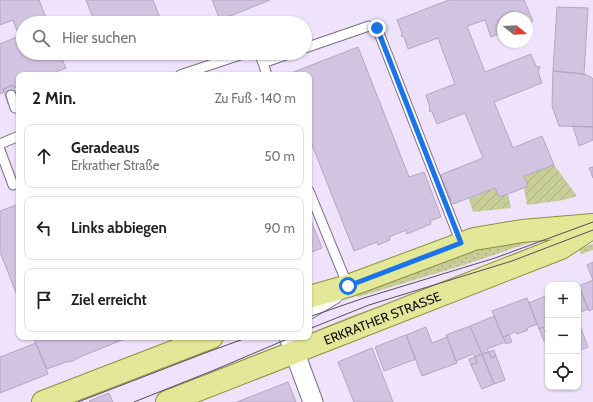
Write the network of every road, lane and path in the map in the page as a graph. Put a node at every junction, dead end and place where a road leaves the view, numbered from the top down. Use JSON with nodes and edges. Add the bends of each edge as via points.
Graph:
{"nodes":[{"id":1,"x":312,"y":46,"type":"edge"},
{"id":2,"x":225,"y":60,"type":"edge"},
{"id":3,"x":262,"y":60,"type":"edge"},
{"id":4,"x":271,"y":60,"type":"edge"},
{"id":5,"x":263,"y":63,"type":"junction"},
{"id":6,"x":189,"y":72,"type":"edge"},
{"id":7,"x":266,"y":72,"type":"edge"},
{"id":8,"x":11,"y":95,"type":"dead end"},
{"id":9,"x":15,"y":108,"type":"dead end"},
{"id":10,"x":16,"y":137,"type":"edge"},
{"id":11,"x":0,"y":144,"type":"edge"},
{"id":12,"x":0,"y":150,"type":"edge"},
{"id":13,"x":13,"y":185,"type":"dead end"},
{"id":14,"x":312,"y":198,"type":"edge"},
{"id":15,"x":593,"y":226,"type":"edge"},
{"id":16,"x":461,"y":243,"type":"junction"},
{"id":17,"x":348,"y":286,"type":"junction"},
{"id":18,"x":312,"y":296,"type":"edge"},
{"id":19,"x":312,"y":307,"type":"edge"},
{"id":20,"x":312,"y":337,"type":"edge"},
{"id":21,"x":204,"y":340,"type":"edge"},
{"id":22,"x":303,"y":340,"type":"edge"},
{"id":23,"x":292,"y":344,"type":"edge"},
{"id":24,"x":43,"y":402,"type":"edge"},
{"id":25,"x":167,"y":402,"type":"edge"},
{"id":26,"x":312,"y":402,"type":"edge"}],
"edges":[{"from":1,"to":16,"type":"lane","via":[[369,26],[377,28]]},
{"from":2,"to":6,"type":"lane"},
{"from":3,"to":5,"type":"lane"},
{"from":4,"to":5,"type":"lane"},
{"from":5,"to":7,"type":"lane"},
{"from":8,"to":9,"type":"lane"},
{"from":10,"to":11,"type":"lane"},
{"from":12,"to":13,"type":"lane"},
{"from":14,"to":17,"type":"lane"},
{"from":15,"to":16,"type":"main road","name":"ERKRATHER STRASSE","via":[[514,232]]},
{"from":15,"to":20,"type":"main road","name":"ERKRATHER STRASSE","via":[[560,248]]},
{"from":16,"to":17,"type":"main road","name":"ERKRATHER STRASSE"},
{"from":17,"to":18,"type":"main road","name":"ERKRATHER STRASSE"},
{"from":17,"to":19,"type":"street"},
{"from":21,"to":24,"type":"main road"},
{"from":22,"to":23,"type":"main road","name":"ERKRATHER STRASSE"},
{"from":23,"to":25,"type":"main road","name":"ERKRATHER STRASSE"},
{"from":23,"to":26,"type":"street"}]}
